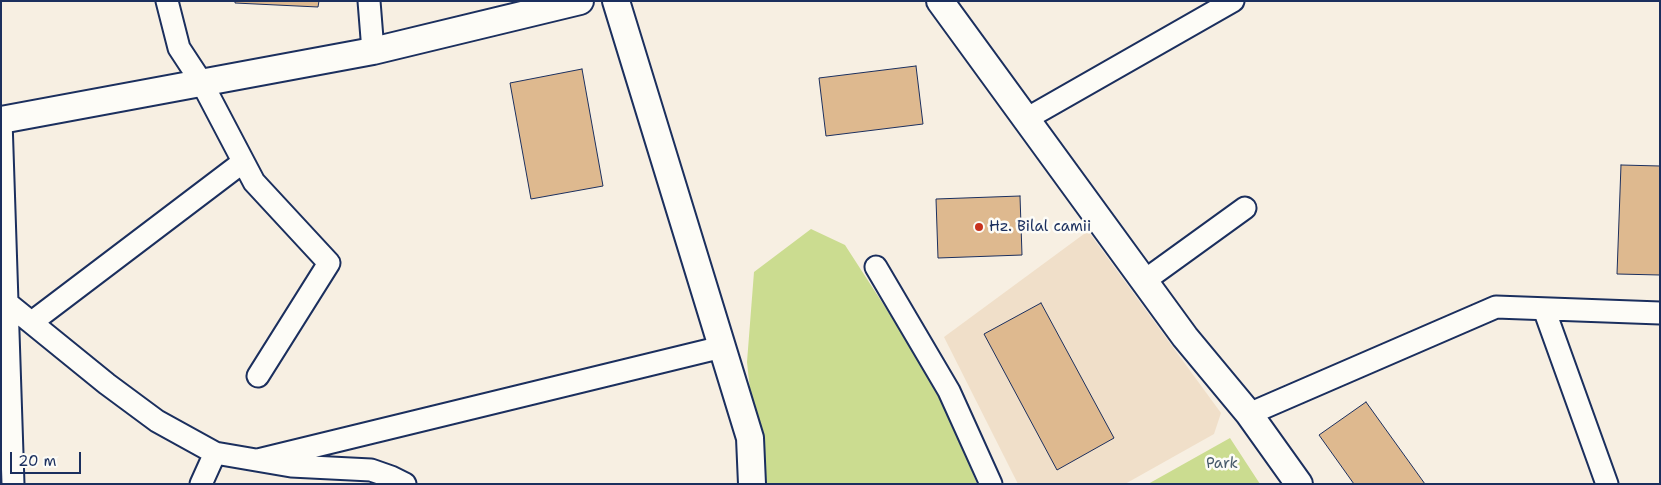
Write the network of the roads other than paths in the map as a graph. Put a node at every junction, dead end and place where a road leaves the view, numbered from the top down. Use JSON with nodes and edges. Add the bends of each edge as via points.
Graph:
{"nodes":[{"id":1,"x":167,"y":1,"type":"edge"},
{"id":2,"x":369,"y":1,"type":"edge"},
{"id":3,"x":580,"y":1,"type":"edge"},
{"id":4,"x":616,"y":1,"type":"edge"},
{"id":5,"x":940,"y":1,"type":"edge"},
{"id":6,"x":1234,"y":1,"type":"edge"},
{"id":7,"x":373,"y":51,"type":"junction"},
{"id":8,"x":202,"y":83,"type":"junction"},
{"id":9,"x":1026,"y":119,"type":"junction"},
{"id":10,"x":1,"y":120,"type":"edge"},
{"id":11,"x":243,"y":162,"type":"junction"},
{"id":12,"x":1245,"y":208,"type":"dead end"},
{"id":13,"x":876,"y":267,"type":"dead end"},
{"id":14,"x":1144,"y":281,"type":"junction"},
{"id":15,"x":4,"y":300,"type":"edge"},
{"id":16,"x":1544,"y":309,"type":"junction"},
{"id":17,"x":1660,"y":313,"type":"edge"},
{"id":18,"x":32,"y":322,"type":"junction"},
{"id":19,"x":722,"y":347,"type":"junction"},
{"id":20,"x":258,"y":376,"type":"dead end"},
{"id":21,"x":1249,"y":414,"type":"junction"},
{"id":22,"x":215,"y":453,"type":"junction"},
{"id":23,"x":258,"y":460,"type":"junction"},
{"id":24,"x":13,"y":484,"type":"edge"},
{"id":25,"x":201,"y":484,"type":"edge"},
{"id":26,"x":405,"y":484,"type":"edge"},
{"id":27,"x":752,"y":484,"type":"edge"},
{"id":28,"x":991,"y":484,"type":"edge"},
{"id":29,"x":1299,"y":484,"type":"edge"},
{"id":30,"x":1606,"y":484,"type":"edge"}],
"edges":[{"from":1,"to":8,"type":"street","via":[[179,48]]},
{"from":2,"to":7,"type":"street"},
{"from":3,"to":7,"type":"street"},
{"from":4,"to":19,"type":"street"},
{"from":5,"to":9,"type":"street"},
{"from":6,"to":9,"type":"street"},
{"from":7,"to":8,"type":"street"},
{"from":8,"to":10,"type":"street"},
{"from":8,"to":11,"type":"street"},
{"from":9,"to":14,"type":"street"},
{"from":10,"to":15,"type":"street"},
{"from":11,"to":18,"type":"street"},
{"from":11,"to":20,"type":"street","via":[[254,182],[329,262]]},
{"from":12,"to":14,"type":"street"},
{"from":13,"to":28,"type":"street","via":[[949,391]]},
{"from":14,"to":21,"type":"street","via":[[1185,337]]},
{"from":15,"to":18,"type":"street"},
{"from":15,"to":24,"type":"street"},
{"from":16,"to":17,"type":"street"},
{"from":16,"to":21,"type":"street","via":[[1496,307]]},
{"from":16,"to":30,"type":"street"},
{"from":18,"to":22,"type":"street","via":[[157,421]]},
{"from":19,"to":23,"type":"street"},
{"from":19,"to":27,"type":"street","via":[[750,438]]},
{"from":21,"to":29,"type":"street"},
{"from":22,"to":23,"type":"street"},
{"from":22,"to":25,"type":"street"},
{"from":23,"to":26,"type":"street","via":[[292,466],[371,470]]}]}
